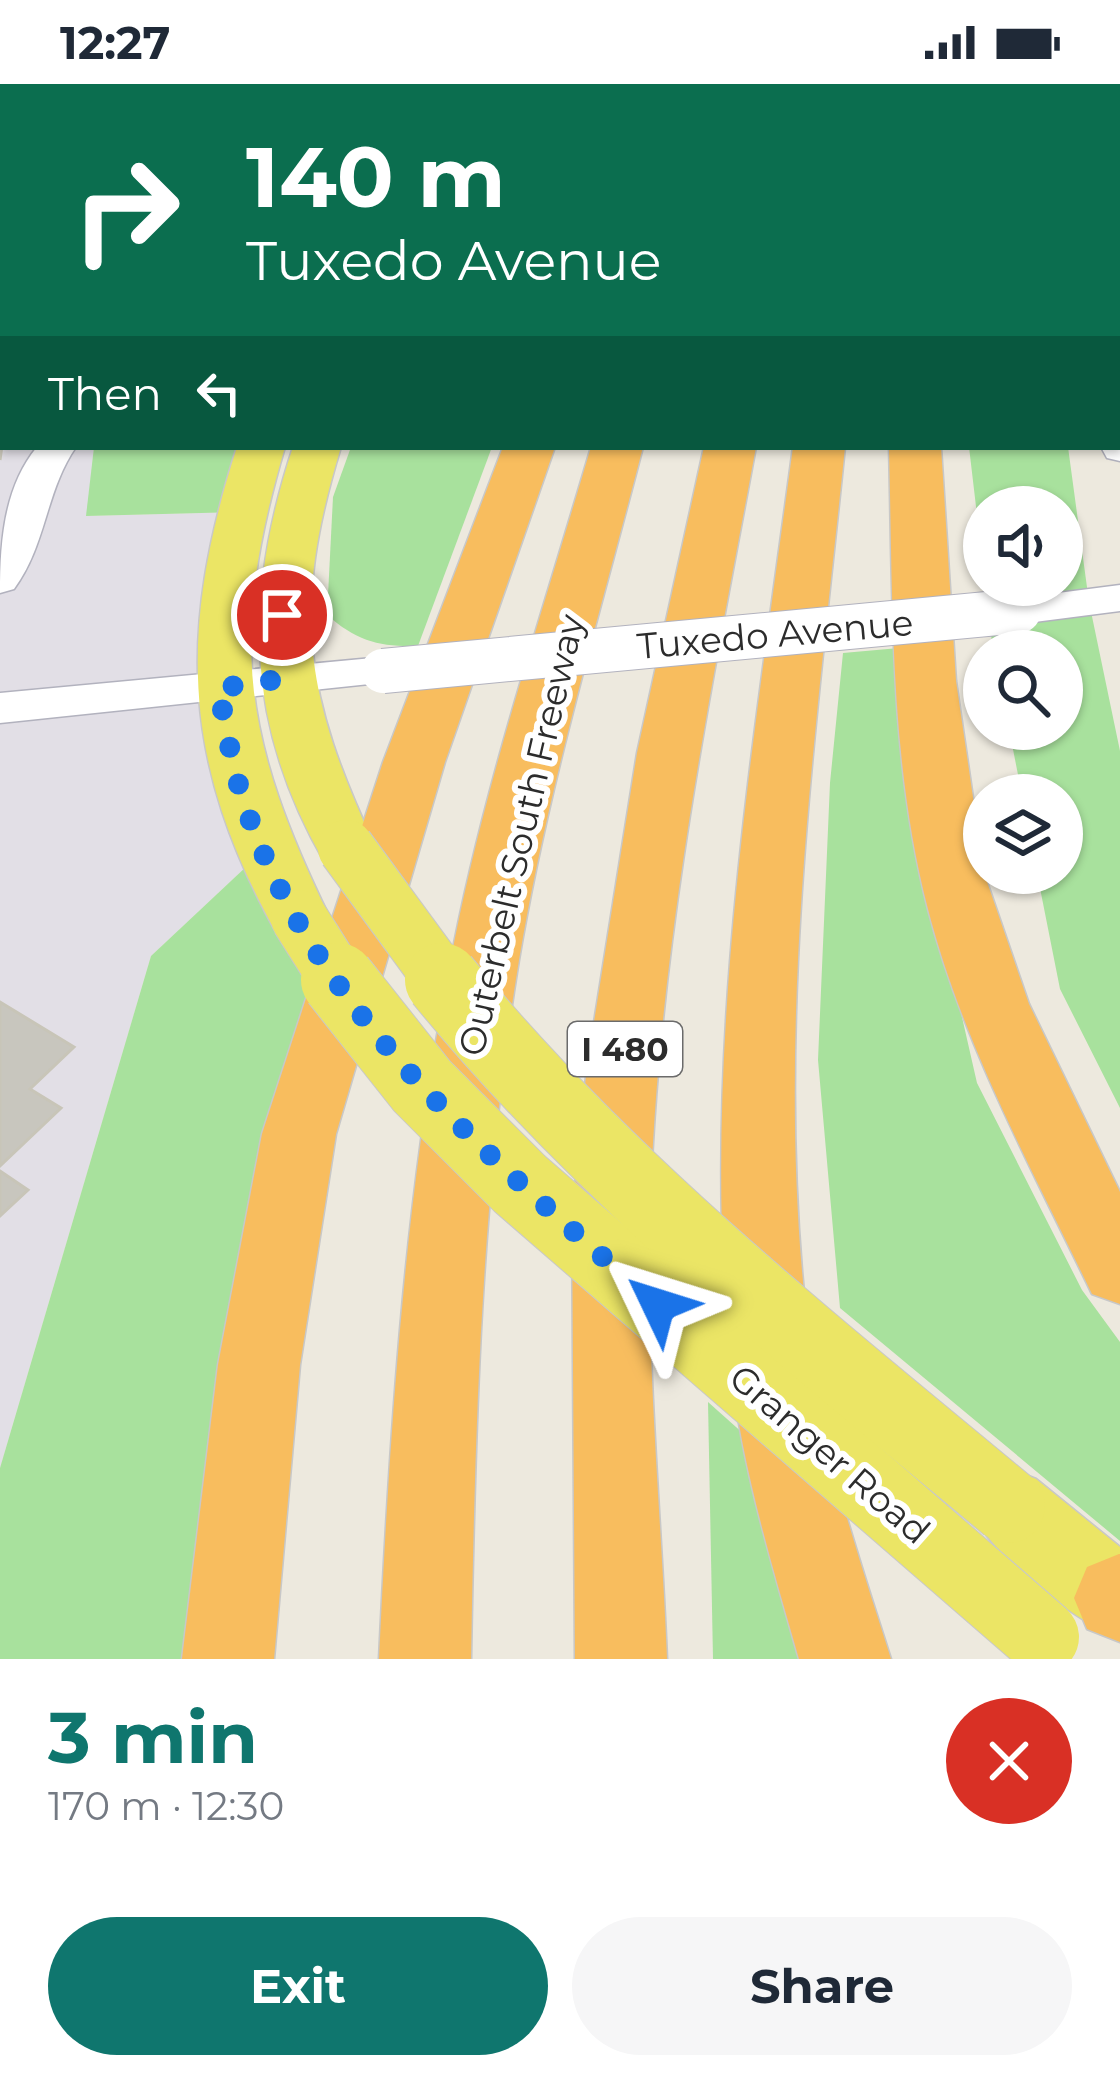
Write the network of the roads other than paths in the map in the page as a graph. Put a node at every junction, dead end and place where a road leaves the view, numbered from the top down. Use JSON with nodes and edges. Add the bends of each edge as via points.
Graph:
{"nodes":[{"id":1,"x":55,"y":450,"type":"edge"},
{"id":2,"x":260,"y":450,"type":"edge"},
{"id":3,"x":316,"y":450,"type":"edge"},
{"id":4,"x":528,"y":450,"type":"edge"},
{"id":5,"x":616,"y":450,"type":"edge"},
{"id":6,"x":729,"y":450,"type":"edge"},
{"id":7,"x":820,"y":450,"type":"edge"},
{"id":8,"x":915,"y":450,"type":"edge"},
{"id":9,"x":0,"y":580,"type":"edge"},
{"id":10,"x":1120,"y":598,"type":"edge"},
{"id":11,"x":282,"y":679,"type":"junction"},
{"id":12,"x":218,"y":688,"type":"junction"},
{"id":13,"x":0,"y":708,"type":"edge"},
{"id":14,"x":1120,"y":1270,"type":"edge"},
{"id":15,"x":1094,"y":1618,"type":"edge"},
{"id":16,"x":228,"y":1659,"type":"edge"},
{"id":17,"x":425,"y":1659,"type":"edge"},
{"id":18,"x":621,"y":1659,"type":"edge"},
{"id":19,"x":845,"y":1659,"type":"edge"}],
"edges":[{"from":1,"to":9,"type":"street","via":[[30,482],[26,537]]},
{"from":2,"to":12,"type":"main road","name":"Granger Road","via":[[223,591]]},
{"from":3,"to":11,"type":"main road","name":"Granger Road","via":[[282,586]]},
{"from":4,"to":16,"type":"highway","via":[[414,762],[299,1134],[260,1365]]},
{"from":5,"to":17,"type":"highway","name":"Outerbelt South Freeway","via":[[496,912],[464,1083],[436,1402]]},
{"from":6,"to":18,"type":"highway","number":"I 480","via":[[668,753],[623,1066],[611,1216]]},
{"from":7,"to":19,"type":"highway","via":[[758,1020],[757,1170],[778,1402]]},
{"from":8,"to":14,"type":"highway","via":[[928,690],[961,910],[1017,1063]]},
{"from":10,"to":11,"type":"street","name":"Tuxedo Avenue","bridge":true},
{"from":11,"to":12,"type":"street","name":"Tuxedo Avenue"},
{"from":11,"to":15,"type":"main road","name":"Granger Road","bridge":true,"via":[[301,750],[346,848],[460,1007],[591,1151],[1008,1506]]},
{"from":12,"to":13,"type":"street","name":"Tuxedo Avenue"},
{"from":12,"to":15,"type":"main road","name":"Granger Road","bridge":true,"via":[[240,788],[298,918],[357,1009],[457,1124],[553,1214]]}]}
